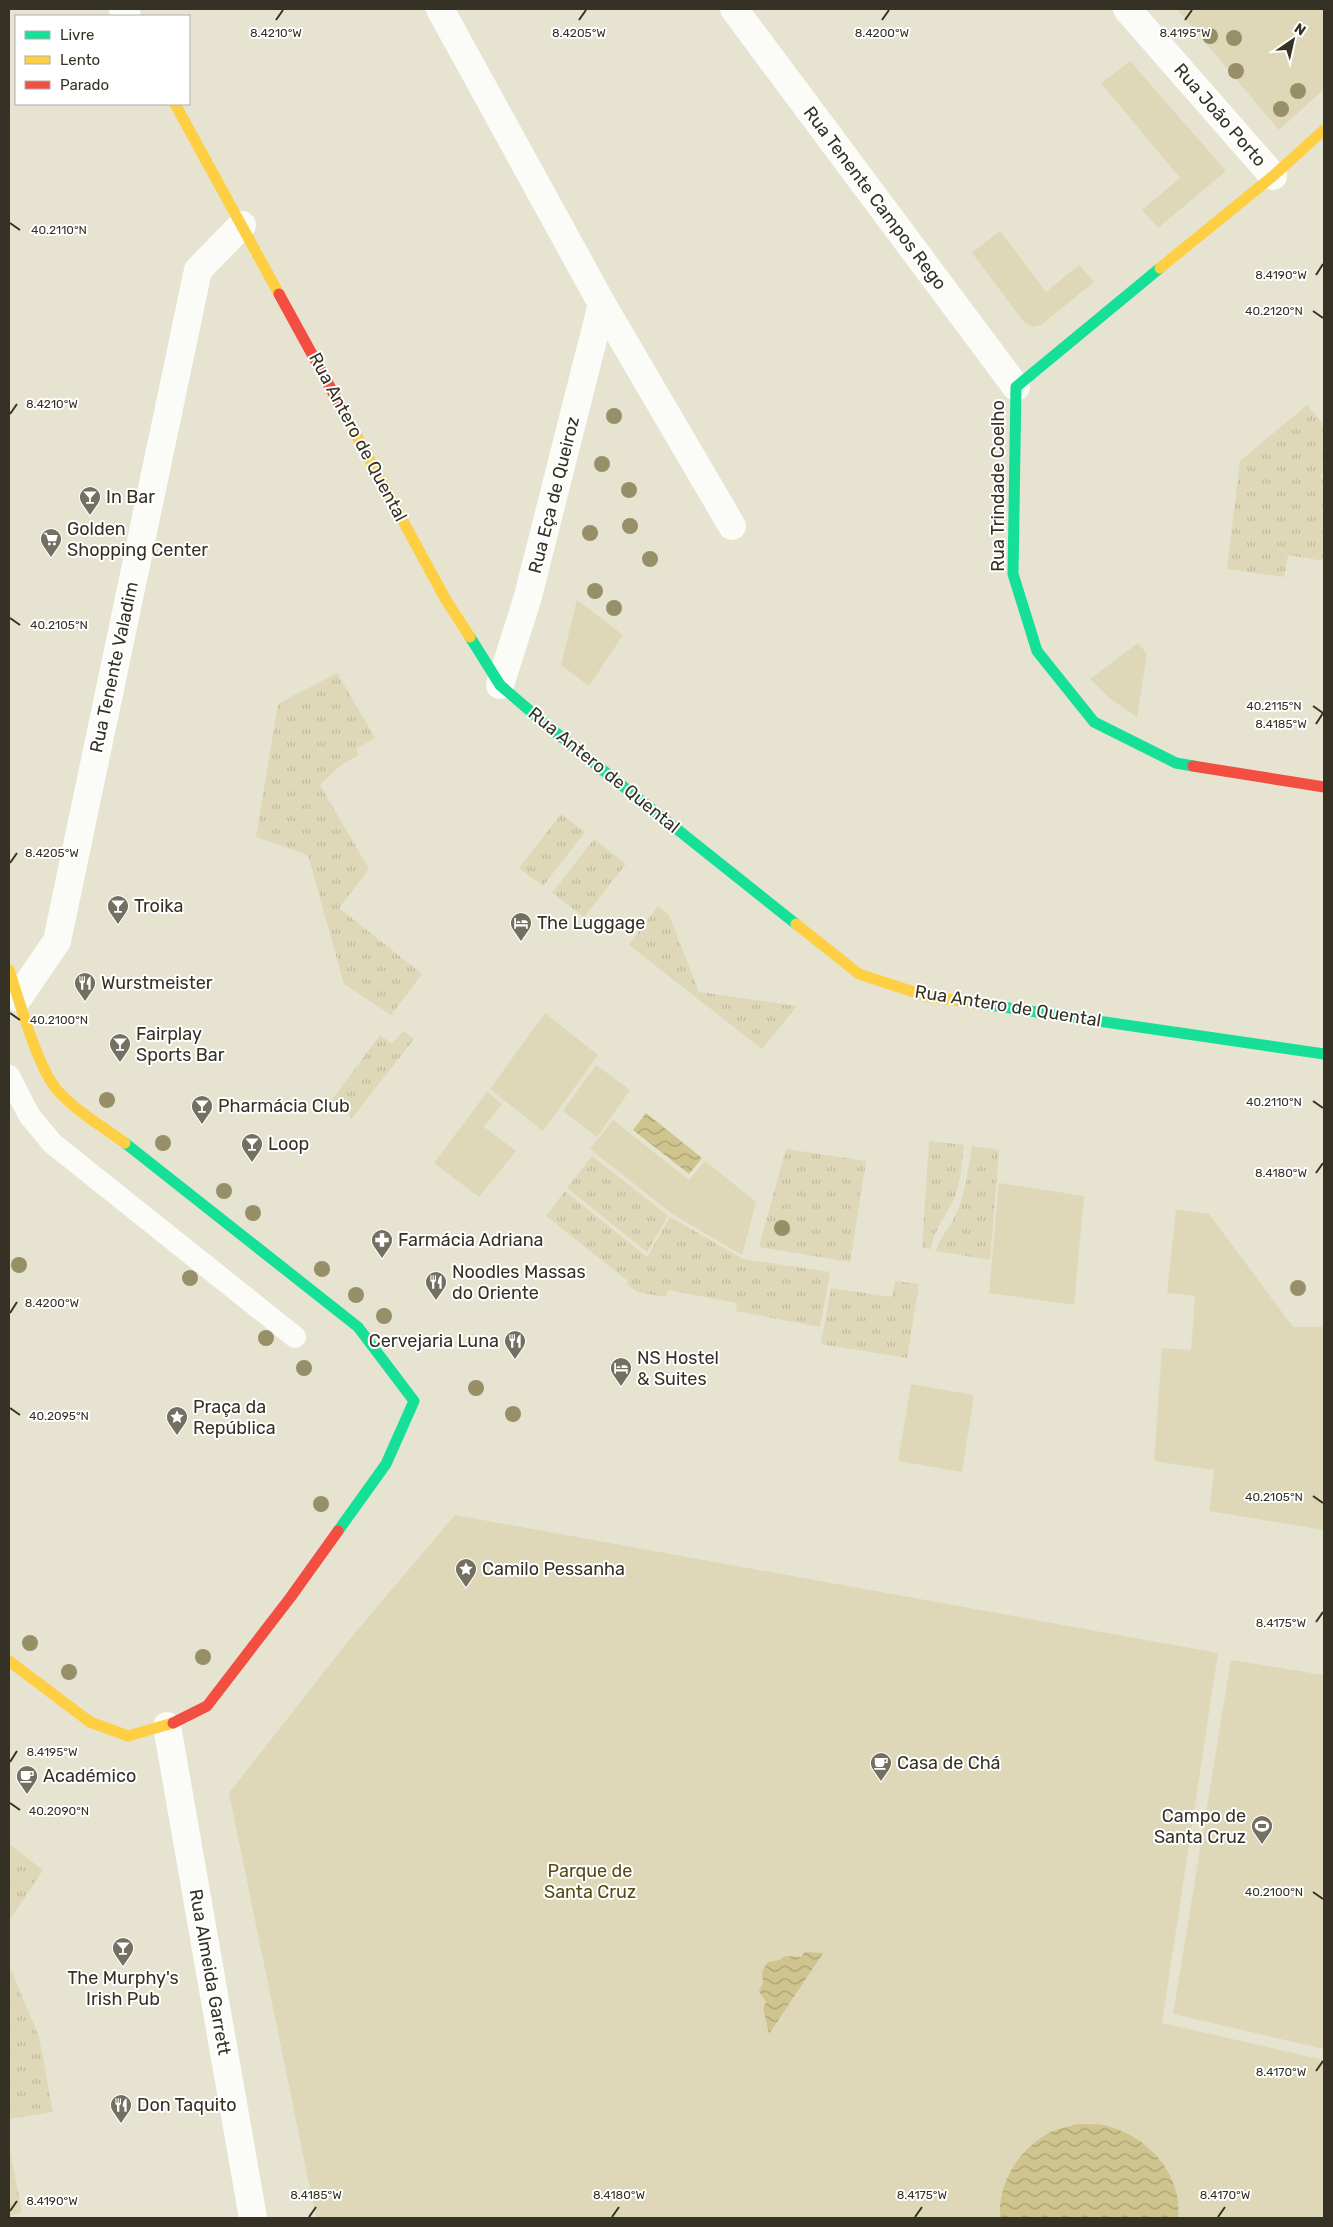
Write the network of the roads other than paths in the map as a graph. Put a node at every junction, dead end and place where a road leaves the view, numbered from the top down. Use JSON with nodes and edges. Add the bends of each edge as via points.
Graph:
{"nodes":[{"id":1,"x":440,"y":9,"type":"edge"},
{"id":2,"x":734,"y":9,"type":"edge"},
{"id":3,"x":1127,"y":9,"type":"edge"},
{"id":4,"x":176,"y":105,"type":"edge"},
{"id":5,"x":1324,"y":130,"type":"edge"},
{"id":6,"x":1272,"y":176,"type":"junction"},
{"id":7,"x":242,"y":225,"type":"junction"},
{"id":8,"x":602,"y":304,"type":"junction"},
{"id":9,"x":1016,"y":387,"type":"junction"},
{"id":10,"x":732,"y":526,"type":"dead end"},
{"id":11,"x":500,"y":685,"type":"junction"},
{"id":12,"x":1324,"y":787,"type":"edge"},
{"id":13,"x":9,"y":970,"type":"edge"},
{"id":14,"x":18,"y":998,"type":"junction"},
{"id":15,"x":1324,"y":1054,"type":"edge"},
{"id":16,"x":9,"y":1076,"type":"edge"},
{"id":17,"x":296,"y":1337,"type":"dead end"},
{"id":18,"x":9,"y":1661,"type":"edge"},
{"id":19,"x":166,"y":1726,"type":"junction"},
{"id":20,"x":253,"y":2218,"type":"edge"}],
"edges":[{"from":1,"to":8,"type":"street"},
{"from":2,"to":9,"type":"street","name":"Rua Tenente Campos Rego"},
{"from":3,"to":6,"type":"street","name":"Rua João Porto"},
{"from":4,"to":7,"type":"street","name":"Rua Antero de Quental"},
{"from":5,"to":6,"type":"street","name":"Rua Trindade Coelho"},
{"from":6,"to":9,"type":"street","name":"Rua Trindade Coelho"},
{"from":7,"to":11,"type":"street","name":"Rua Antero de Quental","via":[[446,600]]},
{"from":7,"to":14,"type":"street","name":"Rua Tenente Valadim","via":[[198,270],[57,941]]},
{"from":8,"to":10,"type":"street"},
{"from":8,"to":11,"type":"street","name":"Rua Eça de Queiroz","via":[[528,600]]},
{"from":9,"to":12,"type":"street","name":"Rua Trindade Coelho","via":[[1013,574],[1037,651],[1094,722],[1176,763]]},
{"from":11,"to":15,"type":"street","name":"Rua Antero de Quental","via":[[859,974],[926,996]]},
{"from":13,"to":14,"type":"street"},
{"from":14,"to":19,"type":"street","via":[[43,1066],[57,1090],[78,1110],[358,1327],[414,1401],[386,1464],[290,1598],[207,1706]]},
{"from":16,"to":17,"type":"lane","via":[[29,1115],[52,1143]]},
{"from":18,"to":19,"type":"street","via":[[90,1722],[128,1736]]},
{"from":19,"to":20,"type":"street","name":"Rua Almeida Garrett"}]}
